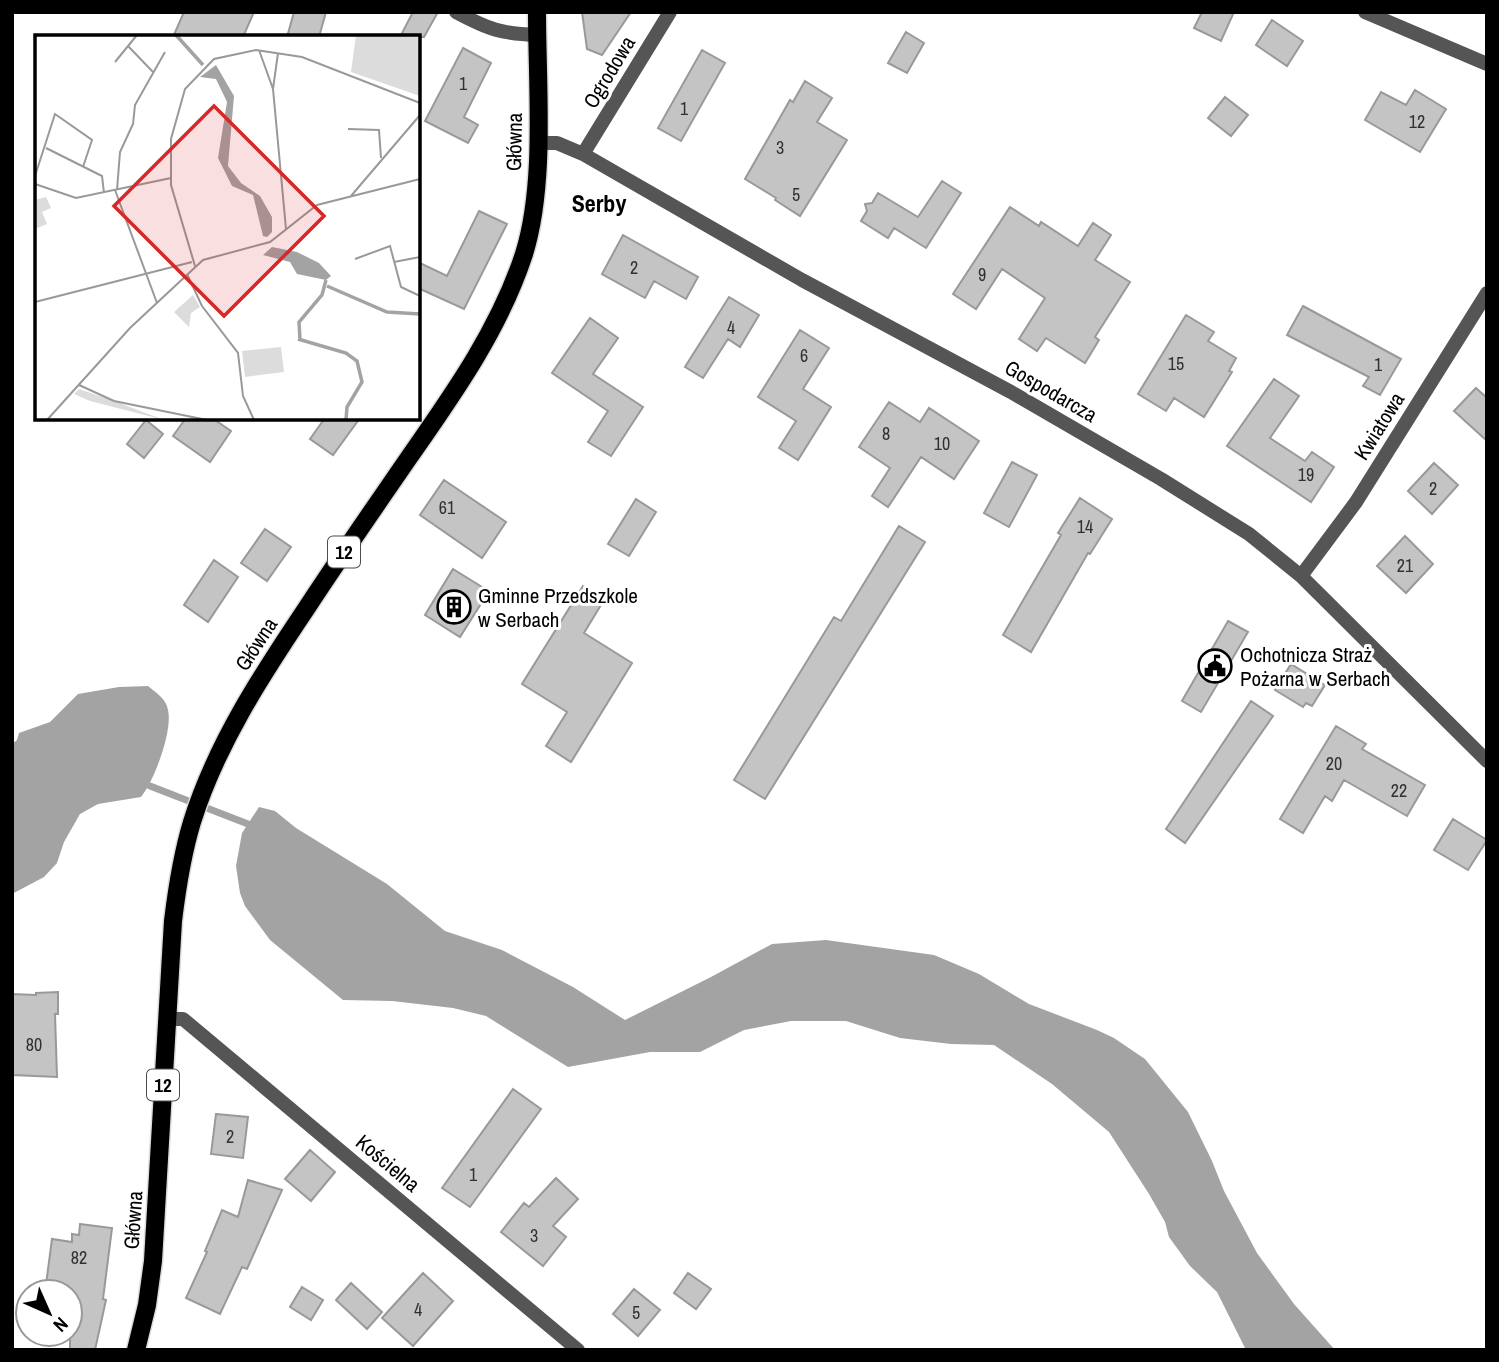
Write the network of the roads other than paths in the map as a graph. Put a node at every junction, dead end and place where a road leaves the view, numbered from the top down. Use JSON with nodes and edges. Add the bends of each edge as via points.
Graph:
{"nodes":[{"id":1,"x":456,"y":12,"type":"edge"},
{"id":2,"x":537,"y":12,"type":"edge"},
{"id":3,"x":670,"y":12,"type":"edge"},
{"id":4,"x":1365,"y":12,"type":"edge"},
{"id":5,"x":537,"y":35,"type":"junction"},
{"id":6,"x":1487,"y":64,"type":"edge"},
{"id":7,"x":538,"y":142,"type":"junction"},
{"id":8,"x":583,"y":154,"type":"junction"},
{"id":9,"x":1487,"y":293,"type":"edge"},
{"id":10,"x":1301,"y":576,"type":"junction"},
{"id":11,"x":1487,"y":761,"type":"edge"},
{"id":12,"x":166,"y":1019,"type":"junction"},
{"id":13,"x":136,"y":1350,"type":"edge"},
{"id":14,"x":578,"y":1350,"type":"edge"}],
"edges":[{"from":1,"to":5,"type":"street","via":[[506,34]]},
{"from":2,"to":5,"type":"main road","name":"Główna","number":"12"},
{"from":3,"to":8,"type":"street","name":"Ogrodowa"},
{"from":4,"to":6,"type":"street"},
{"from":5,"to":7,"type":"main road","name":"Główna","number":"12"},
{"from":7,"to":8,"type":"street","name":"Gospodarcza","via":[[557,143]]},
{"from":7,"to":12,"type":"main road","name":"Główna","number":"12","via":[[528,238],[495,322],[428,431],[281,645],[238,716],[204,788],[177,885]]},
{"from":8,"to":10,"type":"street","name":"Gospodarcza","via":[[1149,472],[1248,534]]},
{"from":9,"to":10,"type":"street","name":"Kwiatowa","via":[[1356,502]]},
{"from":10,"to":11,"type":"street","name":"Gospodarcza"},
{"from":12,"to":13,"type":"main road","name":"Główna","number":"12","via":[[153,1261]]},
{"from":12,"to":14,"type":"street","name":"Kościelna","via":[[183,1018]]}]}
